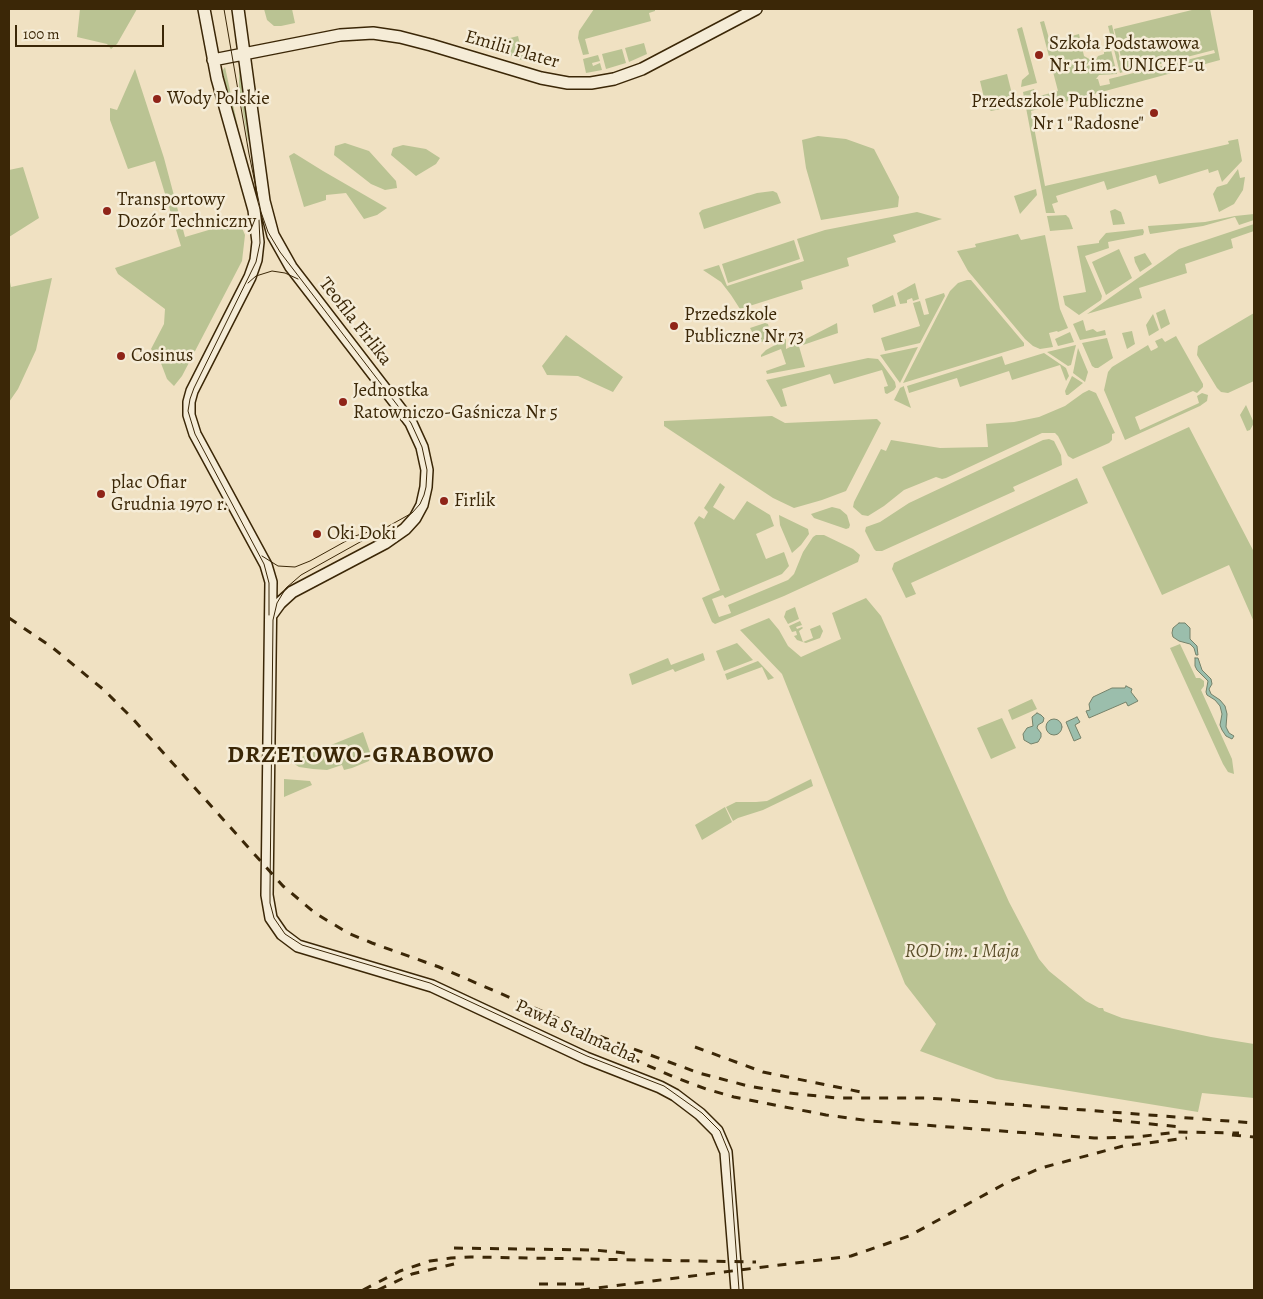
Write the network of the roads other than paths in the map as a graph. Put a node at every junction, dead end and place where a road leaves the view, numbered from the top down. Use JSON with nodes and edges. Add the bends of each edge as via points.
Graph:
{"nodes":[{"id":1,"x":204,"y":9,"type":"edge"},
{"id":2,"x":238,"y":9,"type":"edge"},
{"id":3,"x":756,"y":9,"type":"edge"},
{"id":4,"x":244,"y":54,"type":"junction"},
{"id":5,"x":212,"y":60,"type":"junction"},
{"id":6,"x":271,"y":618,"type":"junction"},
{"id":7,"x":736,"y":1290,"type":"edge"}],
"edges":[{"from":1,"to":5,"type":"street"},
{"from":2,"to":4,"type":"street","name":"Teofila Firlika"},
{"from":3,"to":4,"type":"street","name":"Emilii Plater","via":[[642,69],[590,83],[541,78],[425,43],[374,34],[340,35]]},
{"from":4,"to":5,"type":"street"},
{"from":4,"to":6,"type":"street","name":"Teofila Firlika","via":[[264,201],[273,235],[291,268],[411,424],[422,447],[427,470],[422,504],[405,529],[289,594]]},
{"from":5,"to":6,"type":"street","via":[[256,222],[258,247],[250,277],[191,394],[189,415],[195,434],[268,572],[272,587]]},
{"from":6,"to":7,"type":"street","name":"Pawła Stalmacha","via":[[268,892],[270,915],[279,932],[298,946],[432,986],[586,1058],[660,1087],[702,1116],[719,1135],[726,1152]]}]}
